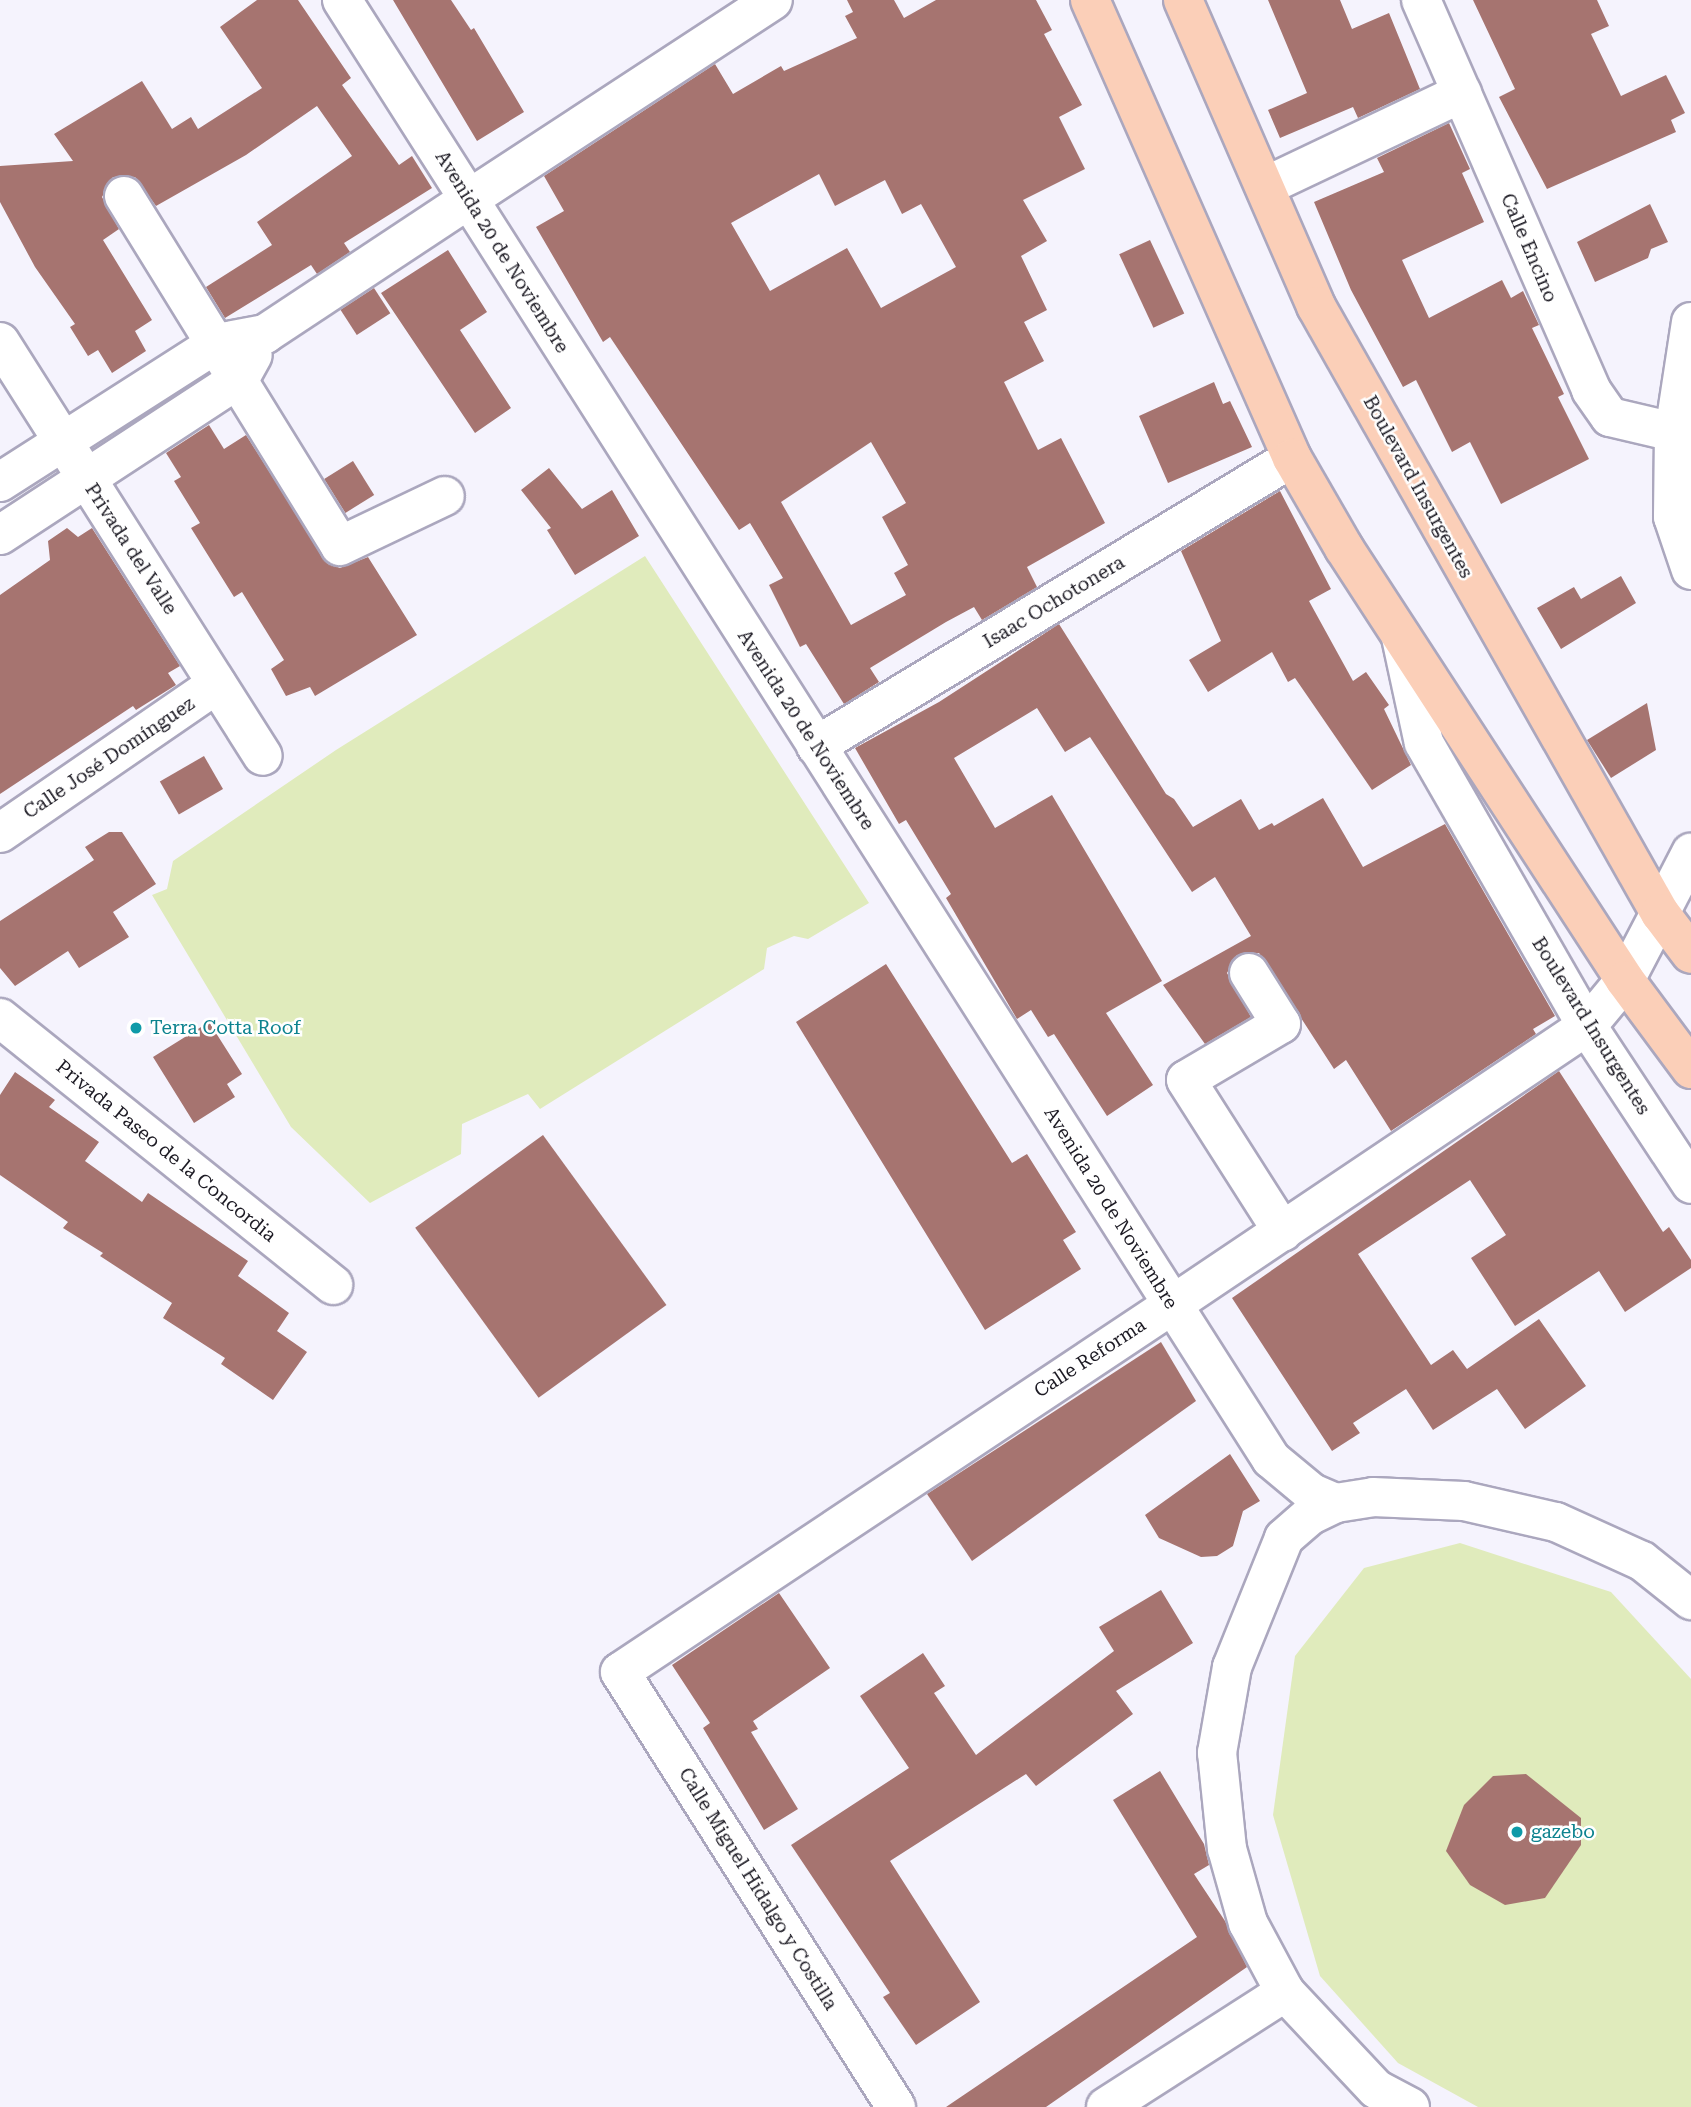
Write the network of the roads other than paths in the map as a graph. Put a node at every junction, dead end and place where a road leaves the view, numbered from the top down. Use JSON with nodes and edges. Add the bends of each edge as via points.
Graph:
{"nodes":[{"id":1,"x":342,"y":0,"type":"edge"},
{"id":2,"x":773,"y":0,"type":"edge"},
{"id":3,"x":1090,"y":0,"type":"edge"},
{"id":4,"x":1182,"y":0,"type":"edge"},
{"id":5,"x":1421,"y":0,"type":"edge"},
{"id":6,"x":1462,"y":93,"type":"junction"},
{"id":7,"x":1266,"y":186,"type":"junction"},
{"id":8,"x":124,"y":196,"type":"dead end"},
{"id":9,"x":468,"y":199,"type":"junction"},
{"id":10,"x":1691,"y":322,"type":"edge"},
{"id":11,"x":265,"y":334,"type":"junction"},
{"id":12,"x":0,"y":342,"type":"edge"},
{"id":13,"x":216,"y":343,"type":"junction"},
{"id":14,"x":240,"y":378,"type":"junction"},
{"id":15,"x":1682,"y":434,"type":"edge"},
{"id":16,"x":63,"y":442,"type":"junction"},
{"id":17,"x":1292,"y":458,"type":"junction"},
{"id":18,"x":86,"y":479,"type":"junction"},
{"id":19,"x":0,"y":482,"type":"edge"},
{"id":20,"x":445,"y":496,"type":"dead end"},
{"id":21,"x":0,"y":536,"type":"edge"},
{"id":22,"x":1691,"y":570,"type":"edge"},
{"id":23,"x":1400,"y":635,"type":"junction"},
{"id":24,"x":217,"y":684,"type":"junction"},
{"id":25,"x":816,"y":746,"type":"junction"},
{"id":26,"x":263,"y":756,"type":"dead end"},
{"id":27,"x":0,"y":833,"type":"edge"},
{"id":28,"x":1691,"y":853,"type":"edge"},
{"id":29,"x":1660,"y":913,"type":"junction"},
{"id":30,"x":1691,"y":954,"type":"edge"},
{"id":31,"x":1250,"y":973,"type":"dead end"},
{"id":32,"x":1625,"y":980,"type":"junction"},
{"id":33,"x":0,"y":1018,"type":"edge"},
{"id":34,"x":1587,"y":1026,"type":"junction"},
{"id":35,"x":1691,"y":1069,"type":"edge"},
{"id":36,"x":1691,"y":1184,"type":"edge"},
{"id":37,"x":1283,"y":1232,"type":"junction"},
{"id":38,"x":333,"y":1285,"type":"dead end"},
{"id":39,"x":1172,"y":1305,"type":"junction"},
{"id":40,"x":1271,"y":1460,"type":"junction"},
{"id":41,"x":1336,"y":1503,"type":"junction"},
{"id":42,"x":1284,"y":1538,"type":"junction"},
{"id":43,"x":1691,"y":1600,"type":"edge"},
{"id":44,"x":620,"y":1672,"type":"joint"},
{"id":45,"x":1284,"y":1992,"type":"junction"},
{"id":46,"x":896,"y":2107,"type":"edge"},
{"id":47,"x":1106,"y":2107,"type":"edge"},
{"id":48,"x":1410,"y":2107,"type":"edge"}],
"edges":[{"from":1,"to":9,"type":"street","name":"Avenida 20 de Noviembre"},
{"from":2,"to":9,"type":"street"},
{"from":3,"to":17,"type":"main road","name":"Boulevard Insurgentes"},
{"from":4,"to":7,"type":"main road","name":"Boulevard Insurgentes"},
{"from":5,"to":6,"type":"street","name":"Calle Encino"},
{"from":6,"to":7,"type":"street"},
{"from":6,"to":15,"type":"street","name":"Calle Encino","via":[[1591,390],[1610,417]]},
{"from":7,"to":29,"type":"main road","name":"Boulevard Insurgentes","via":[[1316,306]]},
{"from":8,"to":13,"type":"street"},
{"from":9,"to":11,"type":"street"},
{"from":9,"to":25,"type":"street","name":"Avenida 20 de Noviembre"},
{"from":10,"to":15,"type":"street"},
{"from":11,"to":13,"type":"street"},
{"from":11,"to":14,"type":"street"},
{"from":12,"to":16,"type":"street","name":"Privada del Valle"},
{"from":13,"to":14,"type":"street"},
{"from":13,"to":16,"type":"street"},
{"from":14,"to":18,"type":"street"},
{"from":14,"to":20,"type":"street","via":[[340,547]]},
{"from":15,"to":22,"type":"street","via":[[1673,517]]},
{"from":16,"to":18,"type":"street","name":"Privada del Valle"},
{"from":16,"to":19,"type":"street"},
{"from":17,"to":23,"type":"main road","name":"Boulevard Insurgentes"},
{"from":17,"to":25,"type":"street","name":"Isaac Ochotonera"},
{"from":18,"to":21,"type":"street"},
{"from":18,"to":24,"type":"street","name":"Privada del Valle"},
{"from":23,"to":32,"type":"main road","name":"Boulevard Insurgentes"},
{"from":23,"to":34,"type":"street","name":"Boulevard Insurgentes","via":[[1424,743]]},
{"from":24,"to":26,"type":"street","name":"Privada del Valle"},
{"from":24,"to":27,"type":"street","name":"Calle José Domínguez"},
{"from":25,"to":39,"type":"street","name":"Avenida 20 de Noviembre"},
{"from":28,"to":29,"type":"street","name":"Calle Reforma"},
{"from":29,"to":30,"type":"main road","name":"Boulevard Insurgentes"},
{"from":29,"to":32,"type":"street","name":"Calle Reforma"},
{"from":31,"to":37,"type":"street","via":[[1281,1024],[1185,1080]]},
{"from":32,"to":34,"type":"street","name":"Calle Reforma"},
{"from":32,"to":35,"type":"main road","name":"Boulevard Insurgentes"},
{"from":33,"to":38,"type":"street","name":"Privada Paseo de la Concordia"},
{"from":34,"to":36,"type":"street","name":"Boulevard Insurgentes"},
{"from":34,"to":37,"type":"street","name":"Calle Reforma"},
{"from":37,"to":39,"type":"street","name":"Calle Reforma"},
{"from":39,"to":40,"type":"street","name":"Avenida 20 de Noviembre"},
{"from":39,"to":44,"type":"street","name":"Calle Reforma"},
{"from":40,"to":41,"type":"street","name":"Avenida 20 de Noviembre","via":[[1312,1493]]},
{"from":40,"to":42,"type":"street","name":"Avenida 20 de Noviembre"},
{"from":41,"to":42,"type":"street","via":[[1309,1516]]},
{"from":41,"to":43,"type":"street","via":[[1373,1497],[1464,1501],[1556,1522],[1642,1561]]},
{"from":42,"to":45,"type":"street","via":[[1231,1667],[1217,1753],[1227,1849],[1248,1923]]},
{"from":44,"to":46,"type":"street","name":"Calle Miguel Hidalgo y Costilla"},
{"from":45,"to":47,"type":"street"},
{"from":45,"to":48,"type":"street","via":[[1376,2089]]}]}
